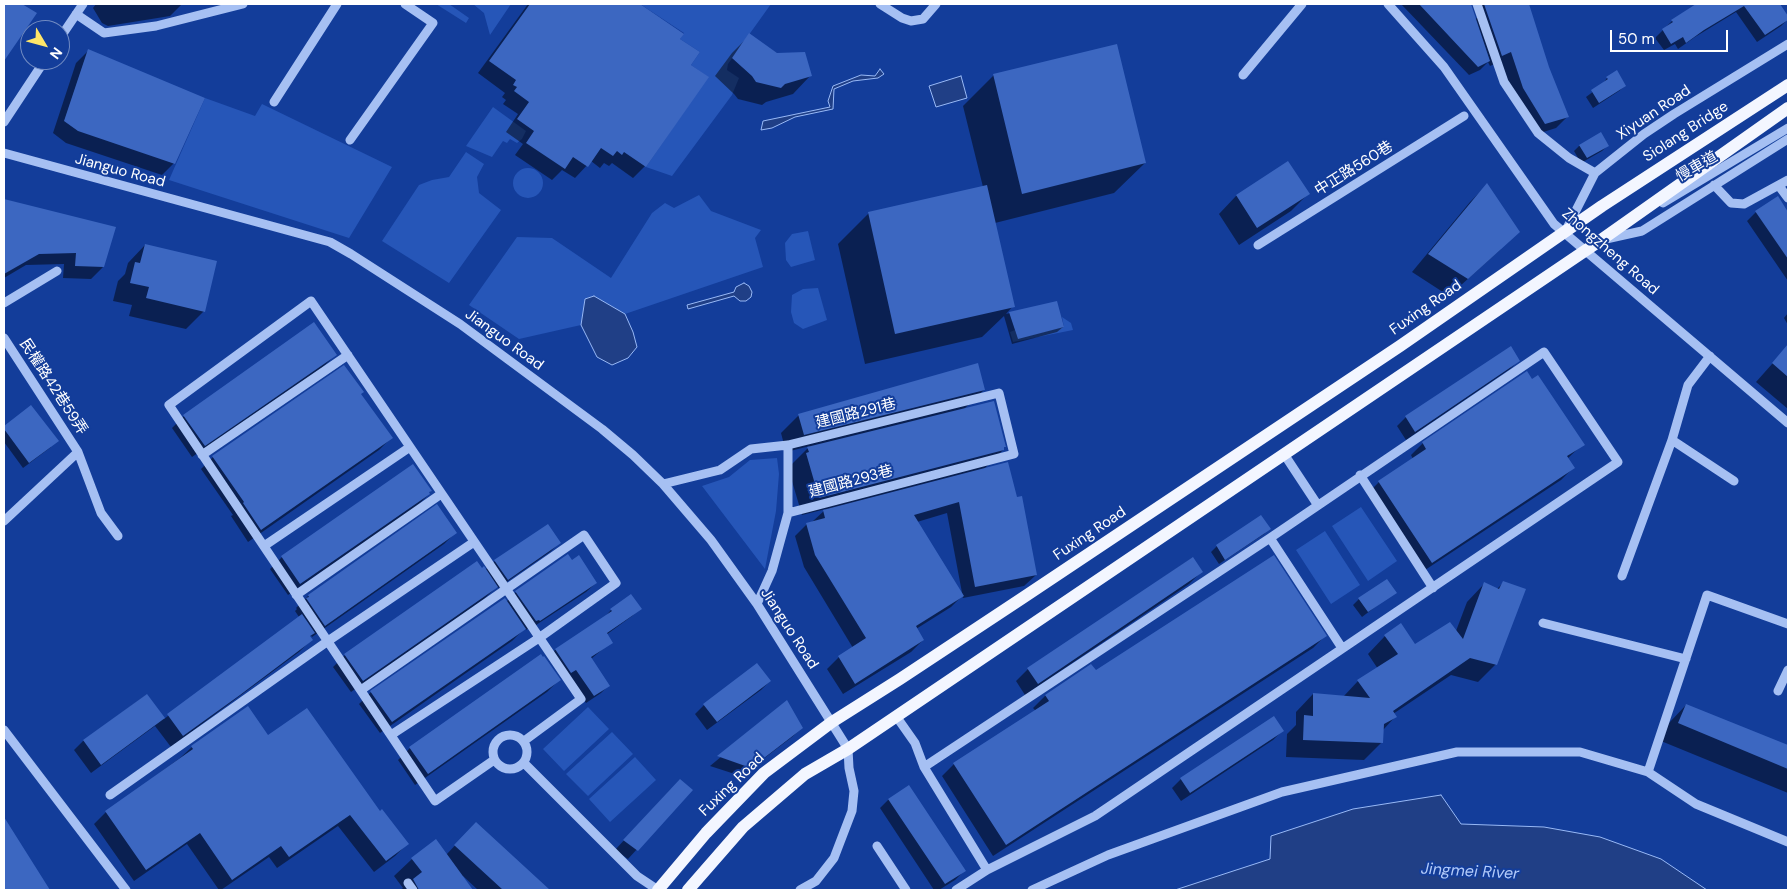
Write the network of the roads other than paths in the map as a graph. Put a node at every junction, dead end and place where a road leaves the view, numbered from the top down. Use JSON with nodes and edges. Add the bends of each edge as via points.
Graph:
{"nodes":[{"id":1,"x":83,"y":4,"type":"edge"},
{"id":2,"x":244,"y":4,"type":"edge"},
{"id":3,"x":336,"y":4,"type":"edge"},
{"id":4,"x":405,"y":4,"type":"edge"},
{"id":5,"x":880,"y":4,"type":"edge"},
{"id":6,"x":936,"y":4,"type":"edge"},
{"id":7,"x":1302,"y":4,"type":"edge"},
{"id":8,"x":1388,"y":4,"type":"edge"},
{"id":9,"x":1477,"y":4,"type":"edge"},
{"id":10,"x":76,"y":14,"type":"junction"},
{"id":11,"x":70,"y":23,"type":"edge"},
{"id":12,"x":1788,"y":44,"type":"edge"},
{"id":13,"x":38,"y":70,"type":"edge"},
{"id":14,"x":1243,"y":76,"type":"dead end"},
{"id":15,"x":1788,"y":85,"type":"edge"},
{"id":16,"x":274,"y":102,"type":"dead end"},
{"id":17,"x":1788,"y":108,"type":"edge"},
{"id":18,"x":1464,"y":116,"type":"dead end"},
{"id":19,"x":4,"y":122,"type":"edge"},
{"id":20,"x":1788,"y":128,"type":"edge"},
{"id":21,"x":1788,"y":139,"type":"edge"},
{"id":22,"x":350,"y":140,"type":"dead end"},
{"id":23,"x":4,"y":153,"type":"edge"},
{"id":24,"x":1595,"y":173,"type":"junction"},
{"id":25,"x":1788,"y":180,"type":"edge"},
{"id":26,"x":1714,"y":186,"type":"junction"},
{"id":27,"x":1780,"y":186,"type":"junction"},
{"id":28,"x":1788,"y":198,"type":"edge"},
{"id":29,"x":1620,"y":228,"type":"junction"},
{"id":30,"x":1564,"y":233,"type":"junction"},
{"id":31,"x":1601,"y":240,"type":"junction"},
{"id":32,"x":1258,"y":245,"type":"dead end"},
{"id":33,"x":1586,"y":251,"type":"junction"},
{"id":34,"x":57,"y":271,"type":"dead end"},
{"id":35,"x":4,"y":303,"type":"edge"},
{"id":36,"x":4,"y":338,"type":"edge"},
{"id":37,"x":348,"y":356,"type":"junction"},
{"id":38,"x":1710,"y":356,"type":"junction"},
{"id":39,"x":1788,"y":423,"type":"edge"},
{"id":40,"x":1672,"y":440,"type":"junction"},
{"id":41,"x":788,"y":446,"type":"junction"},
{"id":42,"x":410,"y":447,"type":"junction"},
{"id":43,"x":78,"y":452,"type":"junction"},
{"id":44,"x":1014,"y":454,"type":"joint"},
{"id":45,"x":1284,"y":454,"type":"junction"},
{"id":46,"x":202,"y":455,"type":"junction"},
{"id":47,"x":1360,"y":475,"type":"junction"},
{"id":48,"x":1734,"y":481,"type":"dead end"},
{"id":49,"x":663,"y":484,"type":"junction"},
{"id":50,"x":442,"y":494,"type":"junction"},
{"id":51,"x":1317,"y":504,"type":"junction"},
{"id":52,"x":788,"y":513,"type":"junction"},
{"id":53,"x":4,"y":521,"type":"edge"},
{"id":54,"x":118,"y":536,"type":"dead end"},
{"id":55,"x":1270,"y":538,"type":"junction"},
{"id":56,"x":474,"y":542,"type":"junction"},
{"id":57,"x":264,"y":546,"type":"junction"},
{"id":58,"x":1622,"y":576,"type":"dead end"},
{"id":59,"x":506,"y":588,"type":"junction"},
{"id":60,"x":1434,"y":588,"type":"junction"},
{"id":61,"x":296,"y":595,"type":"junction"},
{"id":62,"x":757,"y":604,"type":"junction"},
{"id":63,"x":1542,"y":623,"type":"dead end"},
{"id":64,"x":1788,"y":624,"type":"edge"},
{"id":65,"x":539,"y":638,"type":"junction"},
{"id":66,"x":328,"y":641,"type":"junction"},
{"id":67,"x":1342,"y":648,"type":"junction"},
{"id":68,"x":1686,"y":659,"type":"junction"},
{"id":69,"x":1788,"y":670,"type":"edge"},
{"id":70,"x":361,"y":690,"type":"junction"},
{"id":71,"x":1778,"y":692,"type":"dead end"},
{"id":72,"x":896,"y":716,"type":"junction"},
{"id":73,"x":832,"y":722,"type":"junction"},
{"id":74,"x":4,"y":730,"type":"edge"},
{"id":75,"x":390,"y":735,"type":"junction"},
{"id":76,"x":524,"y":741,"type":"junction"},
{"id":77,"x":848,"y":749,"type":"junction"},
{"id":78,"x":494,"y":760,"type":"junction"},
{"id":79,"x":524,"y":763,"type":"junction"},
{"id":80,"x":924,"y":767,"type":"junction"},
{"id":81,"x":1648,"y":772,"type":"junction"},
{"id":82,"x":110,"y":795,"type":"dead end"},
{"id":83,"x":1788,"y":842,"type":"edge"},
{"id":84,"x":877,"y":846,"type":"dead end"},
{"id":85,"x":987,"y":870,"type":"junction"},
{"id":86,"x":126,"y":890,"type":"edge"},
{"id":87,"x":658,"y":890,"type":"edge"},
{"id":88,"x":688,"y":890,"type":"edge"},
{"id":89,"x":800,"y":890,"type":"edge"},
{"id":90,"x":906,"y":890,"type":"edge"},
{"id":91,"x":956,"y":890,"type":"edge"},
{"id":92,"x":1032,"y":890,"type":"edge"}],
"edges":[{"from":1,"to":10,"type":"street"},
{"from":2,"to":10,"type":"street","via":[[156,26],[104,33]]},
{"from":3,"to":16,"type":"street"},
{"from":4,"to":22,"type":"street","via":[[433,23]]},
{"from":5,"to":6,"type":"street","via":[[911,21],[923,19]]},
{"from":7,"to":14,"type":"street"},
{"from":8,"to":30,"type":"street","name":"Zhongzheng Road","via":[[1444,67],[1554,224]]},
{"from":9,"to":24,"type":"street","via":[[1504,82],[1538,133],[1569,158]]},
{"from":10,"to":11,"type":"street"},
{"from":12,"to":24,"type":"street","name":"Xiyuan Road","via":[[1644,134]]},
{"from":13,"to":19,"type":"street"},
{"from":15,"to":30,"type":"main road","name":"Siolang Bridge"},
{"from":17,"to":29,"type":"main road"},
{"from":18,"to":32,"type":"street","name":"中正路560巷"},
{"from":20,"to":29,"type":"street","name":"慢車道"},
{"from":21,"to":26,"type":"street"},
{"from":23,"to":49,"type":"street","name":"Jianguo Road","via":[[330,242],[460,324],[606,433]]},
{"from":24,"to":30,"type":"street","name":"Xiyuan Road"},
{"from":25,"to":27,"type":"street"},
{"from":26,"to":27,"type":"street","via":[[1731,203],[1744,204]]},
{"from":26,"to":31,"type":"street","via":[[1642,231]]},
{"from":27,"to":28,"type":"street"},
{"from":29,"to":31,"type":"main road"},
{"from":30,"to":33,"type":"street","name":"Zhongzheng Road"},
{"from":30,"to":73,"type":"main road","name":"Fuxing Road","via":[[1400,346]]},
{"from":31,"to":33,"type":"main road"},
{"from":33,"to":38,"type":"street","name":"Zhongzheng Road"},
{"from":33,"to":45,"type":"main road"},
{"from":34,"to":35,"type":"street"},
{"from":36,"to":43,"type":"street","name":"民權路42巷59弄"},
{"from":37,"to":42,"type":"street"},
{"from":37,"to":46,"type":"street"},
{"from":37,"to":46,"type":"street","via":[[311,301],[169,405]]},
{"from":38,"to":39,"type":"street","name":"Zhongzheng Road"},
{"from":38,"to":40,"type":"street","via":[[1688,386]]},
{"from":40,"to":48,"type":"street"},
{"from":40,"to":58,"type":"street"},
{"from":41,"to":44,"type":"street","name":"建國路291巷","via":[[999,393]]},
{"from":41,"to":49,"type":"street","name":"建國路291巷","via":[[751,449],[720,470]]},
{"from":41,"to":52,"type":"street"},
{"from":42,"to":50,"type":"street"},
{"from":42,"to":57,"type":"street"},
{"from":43,"to":53,"type":"street"},
{"from":43,"to":54,"type":"street","name":"民權路42巷59弄","via":[[101,513]]},
{"from":44,"to":52,"type":"street","name":"建國路293巷"},
{"from":45,"to":51,"type":"street"},
{"from":45,"to":72,"type":"main road"},
{"from":46,"to":57,"type":"street"},
{"from":47,"to":51,"type":"street"},
{"from":47,"to":60,"type":"street"},
{"from":47,"to":60,"type":"street","via":[[1544,352],[1618,462]]},
{"from":49,"to":62,"type":"street","name":"Jianguo Road","via":[[711,540]]},
{"from":50,"to":56,"type":"street"},
{"from":50,"to":61,"type":"street"},
{"from":51,"to":55,"type":"street"},
{"from":52,"to":62,"type":"street","via":[[772,571]]},
{"from":55,"to":67,"type":"street"},
{"from":55,"to":80,"type":"street"},
{"from":56,"to":59,"type":"street"},
{"from":56,"to":66,"type":"street"},
{"from":57,"to":61,"type":"street"},
{"from":59,"to":65,"type":"street"},
{"from":59,"to":65,"type":"street","via":[[584,535],[616,582]]},
{"from":59,"to":70,"type":"street"},
{"from":60,"to":67,"type":"street"},
{"from":61,"to":66,"type":"street"},
{"from":62,"to":73,"type":"street","name":"Jianguo Road"},
{"from":63,"to":68,"type":"street"},
{"from":64,"to":68,"type":"street","via":[[1707,595]]},
{"from":65,"to":75,"type":"street"},
{"from":65,"to":76,"type":"street","via":[[581,699]]},
{"from":66,"to":70,"type":"street"},
{"from":66,"to":82,"type":"street"},
{"from":67,"to":85,"type":"street","via":[[1096,816]]},
{"from":68,"to":81,"type":"street"},
{"from":69,"to":71,"type":"street"},
{"from":70,"to":75,"type":"street"},
{"from":72,"to":77,"type":"main road"},
{"from":72,"to":80,"type":"street","via":[[914,743]]},
{"from":73,"to":77,"type":"street","name":"Jianguo Road"},
{"from":73,"to":87,"type":"main road","name":"Fuxing Road","via":[[764,773],[706,832]]},
{"from":74,"to":86,"type":"street"},
{"from":75,"to":78,"type":"street","via":[[435,801]]},
{"from":76,"to":78,"type":"street","via":[[514,735],[502,736],[494,744]]},
{"from":76,"to":79,"type":"street","via":[[527,752]]},
{"from":77,"to":88,"type":"main road","via":[[805,774],[743,827]]},
{"from":77,"to":89,"type":"street","via":[[854,791],[852,811],[834,858],[816,881]]},
{"from":78,"to":79,"type":"street","via":[[508,769]]},
{"from":79,"to":87,"type":"street","via":[[638,876]]},
{"from":80,"to":85,"type":"street"},
{"from":81,"to":83,"type":"street","via":[[1696,804]]},
{"from":81,"to":92,"type":"street","via":[[1580,752],[1457,752],[1282,792],[1108,855]]},
{"from":84,"to":90,"type":"street"},
{"from":85,"to":91,"type":"street"}]}
